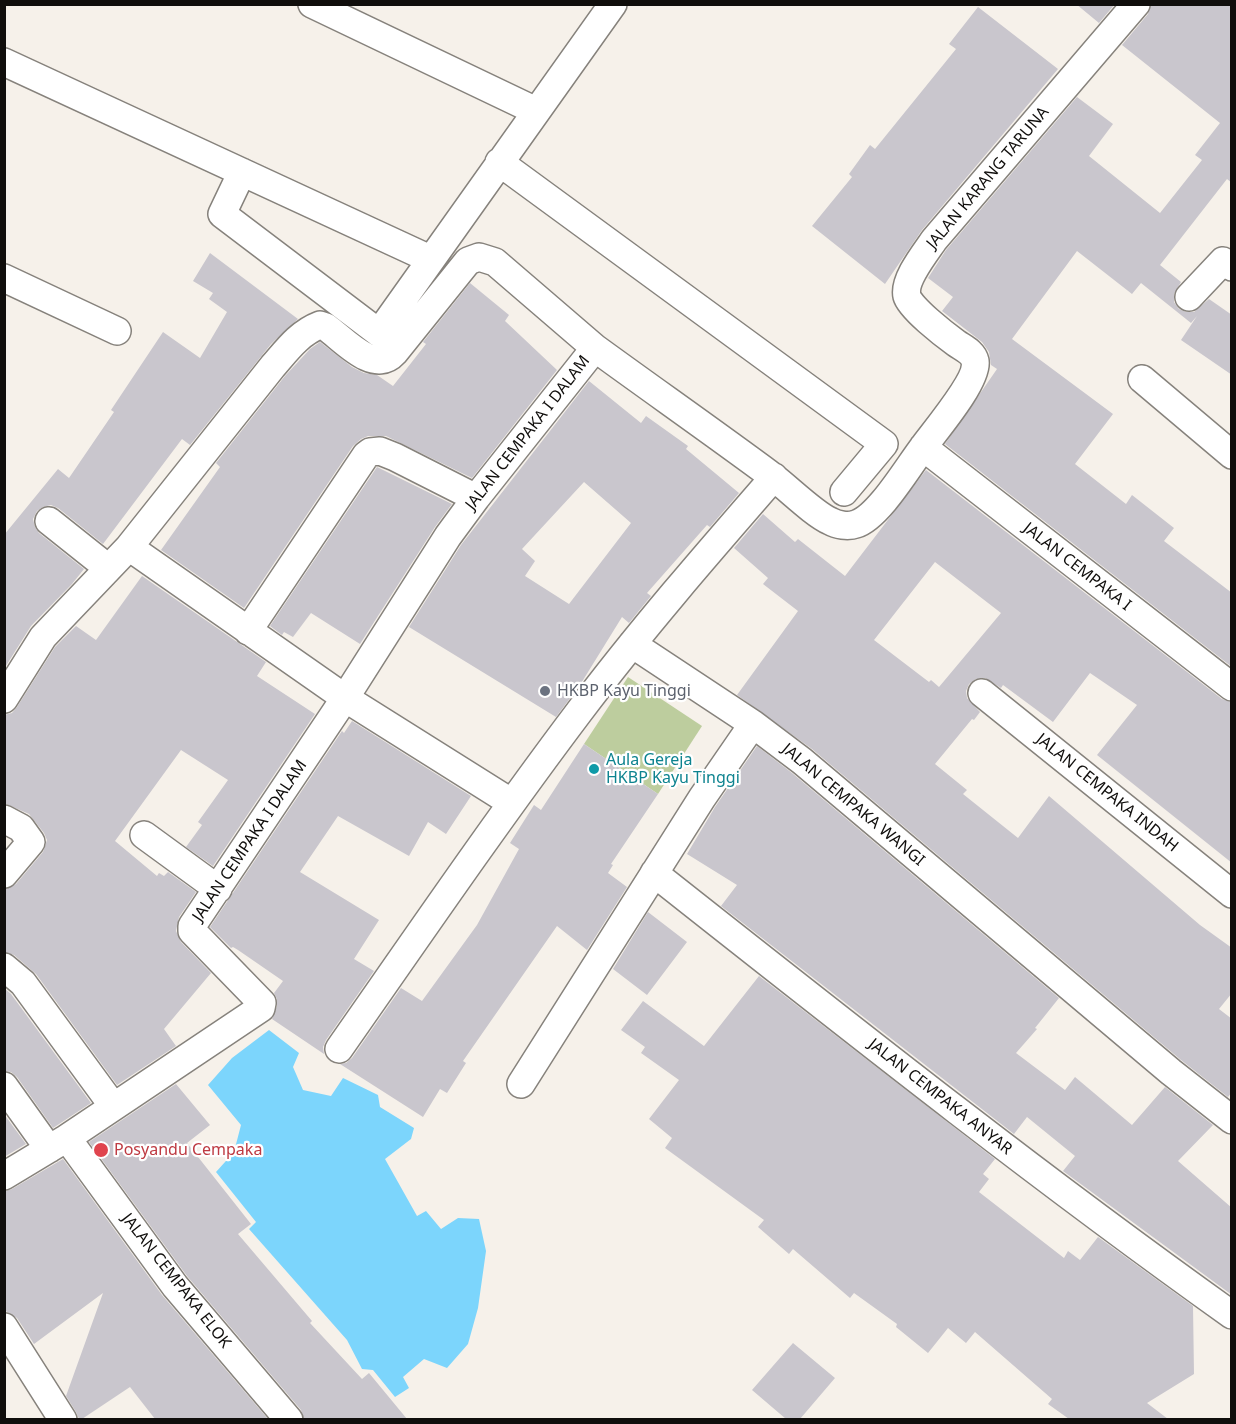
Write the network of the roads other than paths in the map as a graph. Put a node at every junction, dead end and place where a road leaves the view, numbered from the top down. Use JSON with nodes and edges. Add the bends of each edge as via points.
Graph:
{"nodes":[{"id":1,"x":312,"y":4,"type":"edge"},
{"id":2,"x":613,"y":4,"type":"edge"},
{"id":3,"x":1136,"y":4,"type":"edge"},
{"id":4,"x":4,"y":62,"type":"edge"},
{"id":5,"x":536,"y":111,"type":"junction"},
{"id":6,"x":499,"y":162,"type":"junction"},
{"id":7,"x":242,"y":172,"type":"junction"},
{"id":8,"x":430,"y":259,"type":"junction"},
{"id":9,"x":1229,"y":260,"type":"edge"},
{"id":10,"x":4,"y":278,"type":"edge"},
{"id":11,"x":1189,"y":297,"type":"dead end"},
{"id":12,"x":117,"y":331,"type":"dead end"},
{"id":13,"x":596,"y":348,"type":"junction"},
{"id":14,"x":1142,"y":379,"type":"dead end"},
{"id":15,"x":923,"y":447,"type":"junction"},
{"id":16,"x":1232,"y":455,"type":"edge"},
{"id":17,"x":774,"y":477,"type":"junction"},
{"id":18,"x":844,"y":492,"type":"dead end"},
{"id":19,"x":476,"y":498,"type":"junction"},
{"id":20,"x":824,"y":517,"type":"joint"},
{"id":21,"x":49,"y":521,"type":"dead end"},
{"id":22,"x":129,"y":547,"type":"junction"},
{"id":23,"x":108,"y":568,"type":"junction"},
{"id":24,"x":248,"y":631,"type":"junction"},
{"id":25,"x":632,"y":644,"type":"junction"},
{"id":26,"x":1232,"y":687,"type":"edge"},
{"id":27,"x":982,"y":693,"type":"dead end"},
{"id":28,"x":345,"y":698,"type":"junction"},
{"id":29,"x":4,"y":699,"type":"edge"},
{"id":30,"x":753,"y":724,"type":"junction"},
{"id":31,"x":512,"y":803,"type":"junction"},
{"id":32,"x":4,"y":819,"type":"edge"},
{"id":33,"x":144,"y":835,"type":"dead end"},
{"id":34,"x":654,"y":873,"type":"junction"},
{"id":35,"x":4,"y":874,"type":"edge"},
{"id":36,"x":218,"y":889,"type":"junction"},
{"id":37,"x":1232,"y":894,"type":"edge"},
{"id":38,"x":4,"y":967,"type":"edge"},
{"id":39,"x":339,"y":1049,"type":"dead end"},
{"id":40,"x":521,"y":1084,"type":"dead end"},
{"id":41,"x":4,"y":1086,"type":"edge"},
{"id":42,"x":113,"y":1106,"type":"junction"},
{"id":43,"x":1232,"y":1120,"type":"edge"},
{"id":44,"x":58,"y":1144,"type":"junction"},
{"id":45,"x":4,"y":1176,"type":"edge"},
{"id":46,"x":1232,"y":1314,"type":"edge"},
{"id":47,"x":4,"y":1327,"type":"edge"},
{"id":48,"x":63,"y":1419,"type":"edge"},
{"id":49,"x":289,"y":1419,"type":"edge"}],
"edges":[{"from":1,"to":5,"type":"street"},
{"from":2,"to":5,"type":"street"},
{"from":3,"to":15,"type":"street","name":"JALAN KARANG TARUNA","via":[[934,240],[912,274],[907,296],[912,304],[975,360],[963,393]]},
{"from":4,"to":7,"type":"street"},
{"from":5,"to":6,"type":"street"},
{"from":6,"to":8,"type":"street"},
{"from":6,"to":18,"type":"street","via":[[884,444]]},
{"from":7,"to":8,"type":"street"},
{"from":7,"to":8,"type":"street","via":[[222,214],[379,333]]},
{"from":9,"to":11,"type":"street"},
{"from":10,"to":12,"type":"street"},
{"from":13,"to":17,"type":"street","name":"JALAN CEMPAKA I DALAM"},
{"from":13,"to":19,"type":"street","name":"JALAN CEMPAKA I DALAM"},
{"from":13,"to":22,"type":"street","via":[[495,262],[479,257],[468,261],[394,353],[384,360],[365,356],[320,325],[297,339]]},
{"from":14,"to":16,"type":"street"},
{"from":15,"to":20,"type":"street","name":"JALAN KARANG TARUNA","via":[[869,517],[844,525]]},
{"from":15,"to":26,"type":"street","name":"JALAN CEMPAKA I"},
{"from":17,"to":20,"type":"street","name":"JALAN CEMPAKA I DALAM"},
{"from":17,"to":25,"type":"street"},
{"from":19,"to":24,"type":"street","via":[[395,457],[370,452]]},
{"from":19,"to":28,"type":"street","name":"JALAN CEMPAKA I DALAM"},
{"from":21,"to":23,"type":"street"},
{"from":22,"to":23,"type":"street"},
{"from":22,"to":24,"type":"street"},
{"from":23,"to":29,"type":"street","via":[[43,637]]},
{"from":24,"to":28,"type":"street"},
{"from":25,"to":30,"type":"street","name":"JALAN CEMPAKA WANGI"},
{"from":25,"to":31,"type":"street"},
{"from":27,"to":37,"type":"street","name":"JALAN CEMPAKA INDAH"},
{"from":28,"to":31,"type":"street"},
{"from":28,"to":36,"type":"street","name":"JALAN CEMPAKA I DALAM"},
{"from":30,"to":34,"type":"street"},
{"from":30,"to":43,"type":"street","name":"JALAN CEMPAKA WANGI"},
{"from":31,"to":39,"type":"street"},
{"from":32,"to":35,"type":"street","via":[[21,828],[31,842]]},
{"from":33,"to":36,"type":"street"},
{"from":34,"to":40,"type":"street"},
{"from":34,"to":46,"type":"street","name":"JALAN CEMPAKA ANYAR","via":[[1003,1145]]},
{"from":36,"to":42,"type":"street","name":"JALAN CEMPAKA I DALAM","via":[[191,929],[262,1003],[260,1009]]},
{"from":38,"to":42,"type":"street","via":[[23,983]]},
{"from":41,"to":44,"type":"street","name":"JALAN CEMPAKA ELOK"},
{"from":42,"to":44,"type":"street"},
{"from":44,"to":45,"type":"street"},
{"from":44,"to":49,"type":"street","name":"JALAN CEMPAKA ELOK"},
{"from":47,"to":48,"type":"street"}]}
